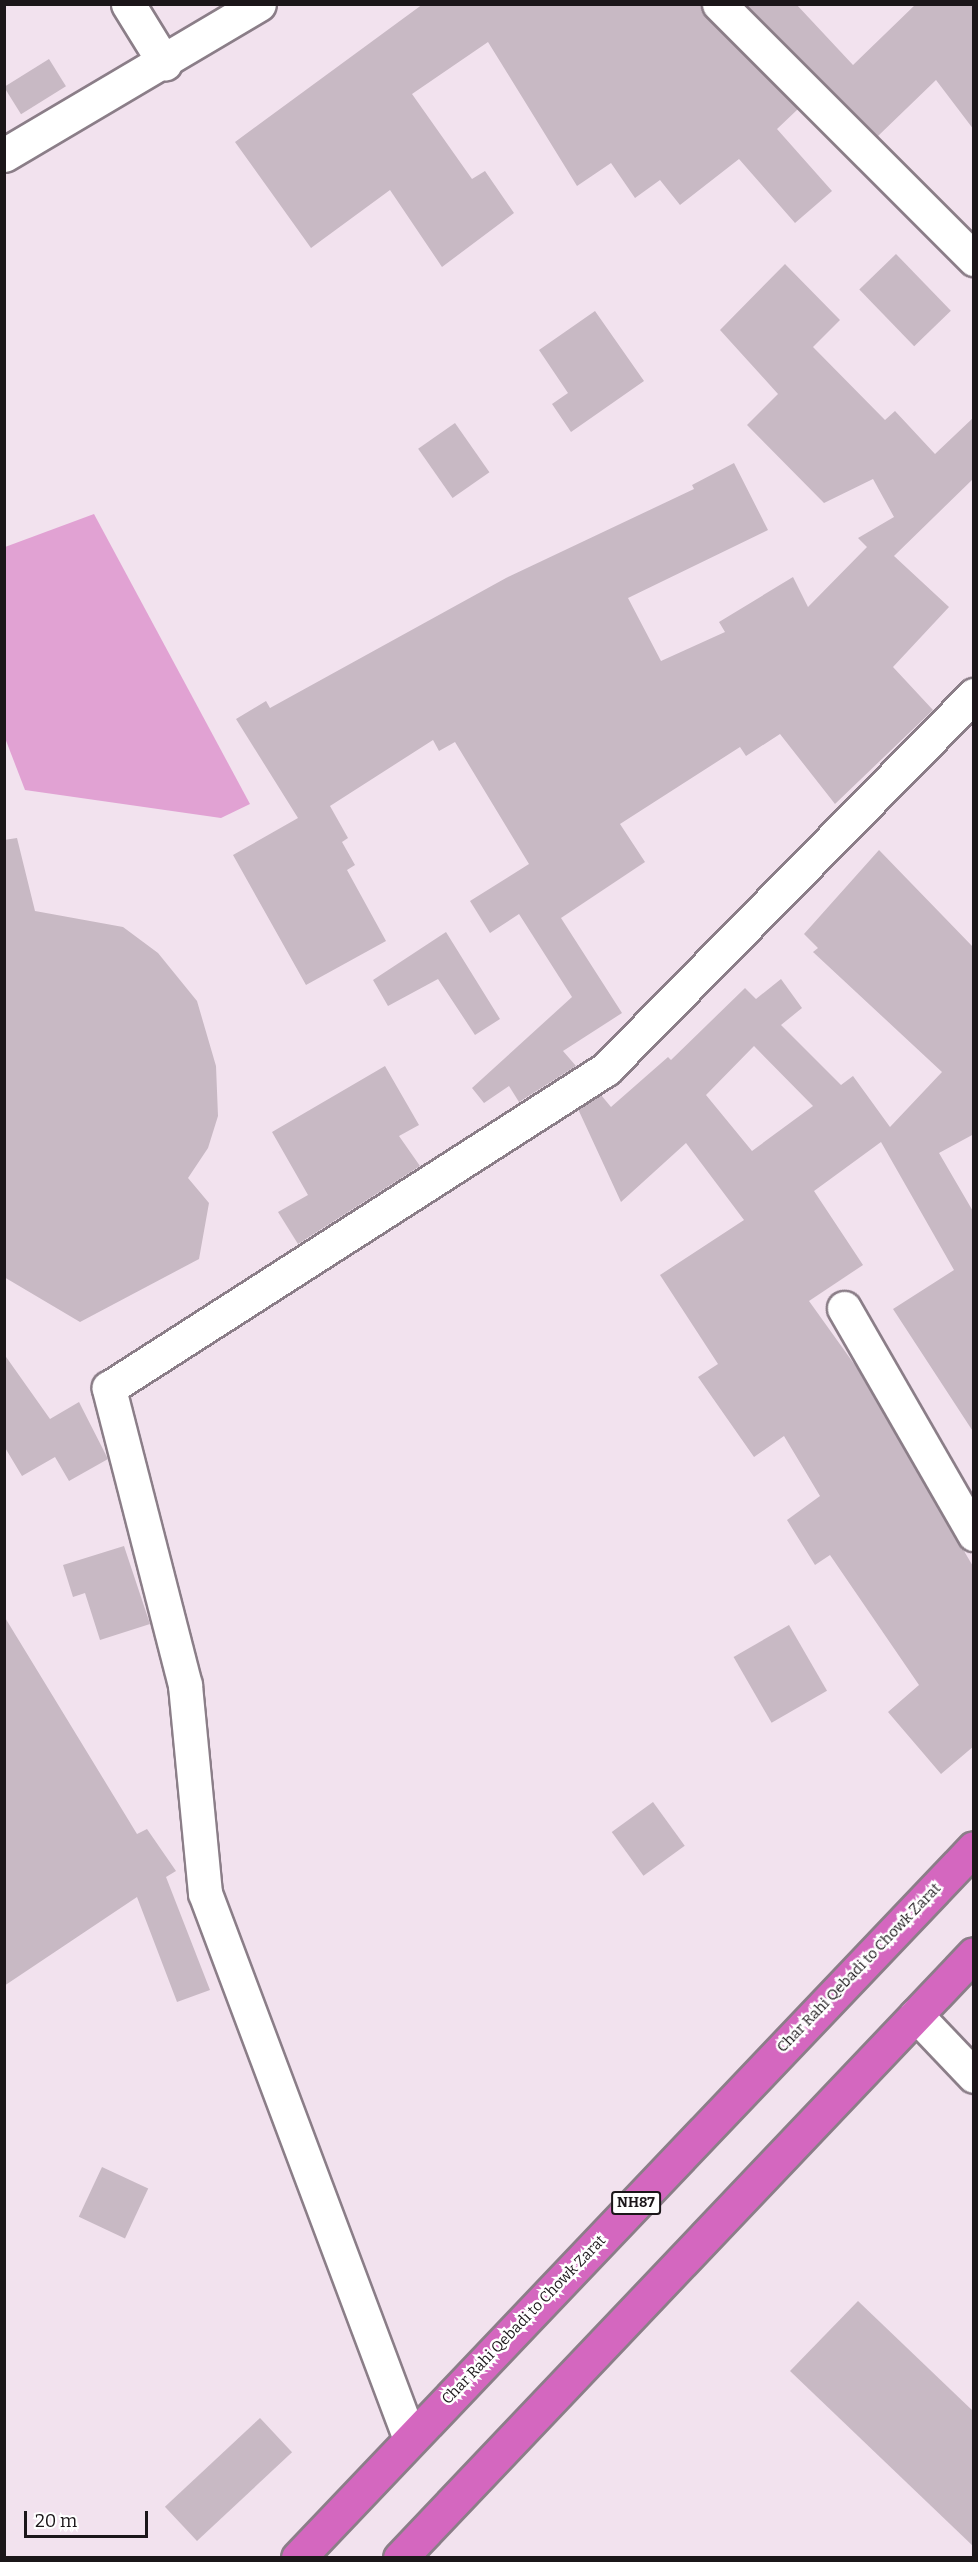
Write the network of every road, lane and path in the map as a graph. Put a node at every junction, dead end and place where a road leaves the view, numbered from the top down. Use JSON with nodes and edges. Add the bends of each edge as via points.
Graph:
{"nodes":[{"id":1,"x":128,"y":4,"type":"edge"},
{"id":2,"x":259,"y":4,"type":"edge"},
{"id":3,"x":718,"y":4,"type":"edge"},
{"id":4,"x":165,"y":63,"type":"junction"},
{"id":5,"x":4,"y":155,"type":"edge"},
{"id":6,"x":974,"y":259,"type":"edge"},
{"id":7,"x":974,"y":695,"type":"edge"},
{"id":8,"x":844,"y":1308,"type":"dead end"},
{"id":9,"x":974,"y":1534,"type":"edge"},
{"id":10,"x":974,"y":1848,"type":"edge"},
{"id":11,"x":974,"y":1954,"type":"edge"},
{"id":12,"x":916,"y":2015,"type":"junction"},
{"id":13,"x":974,"y":2076,"type":"edge"},
{"id":14,"x":410,"y":2439,"type":"junction"},
{"id":15,"x":298,"y":2558,"type":"edge"},
{"id":16,"x":400,"y":2558,"type":"edge"}],
"edges":[{"from":1,"to":4,"type":"street"},
{"from":2,"to":4,"type":"street"},
{"from":3,"to":6,"type":"street"},
{"from":4,"to":5,"type":"street"},
{"from":7,"to":14,"type":"street","via":[[606,1069],[109,1388],[185,1685],[205,1893]]},
{"from":8,"to":9,"type":"street"},
{"from":10,"to":14,"type":"highway","name":"Char Rahi Qebadi to Chowk Zarat","number":"NH87"},
{"from":11,"to":12,"type":"highway"},
{"from":12,"to":13,"type":"street"},
{"from":12,"to":16,"type":"highway"},
{"from":14,"to":15,"type":"highway","name":"Char Rahi Qebadi to Chowk Zarat","number":"NH87"}]}
